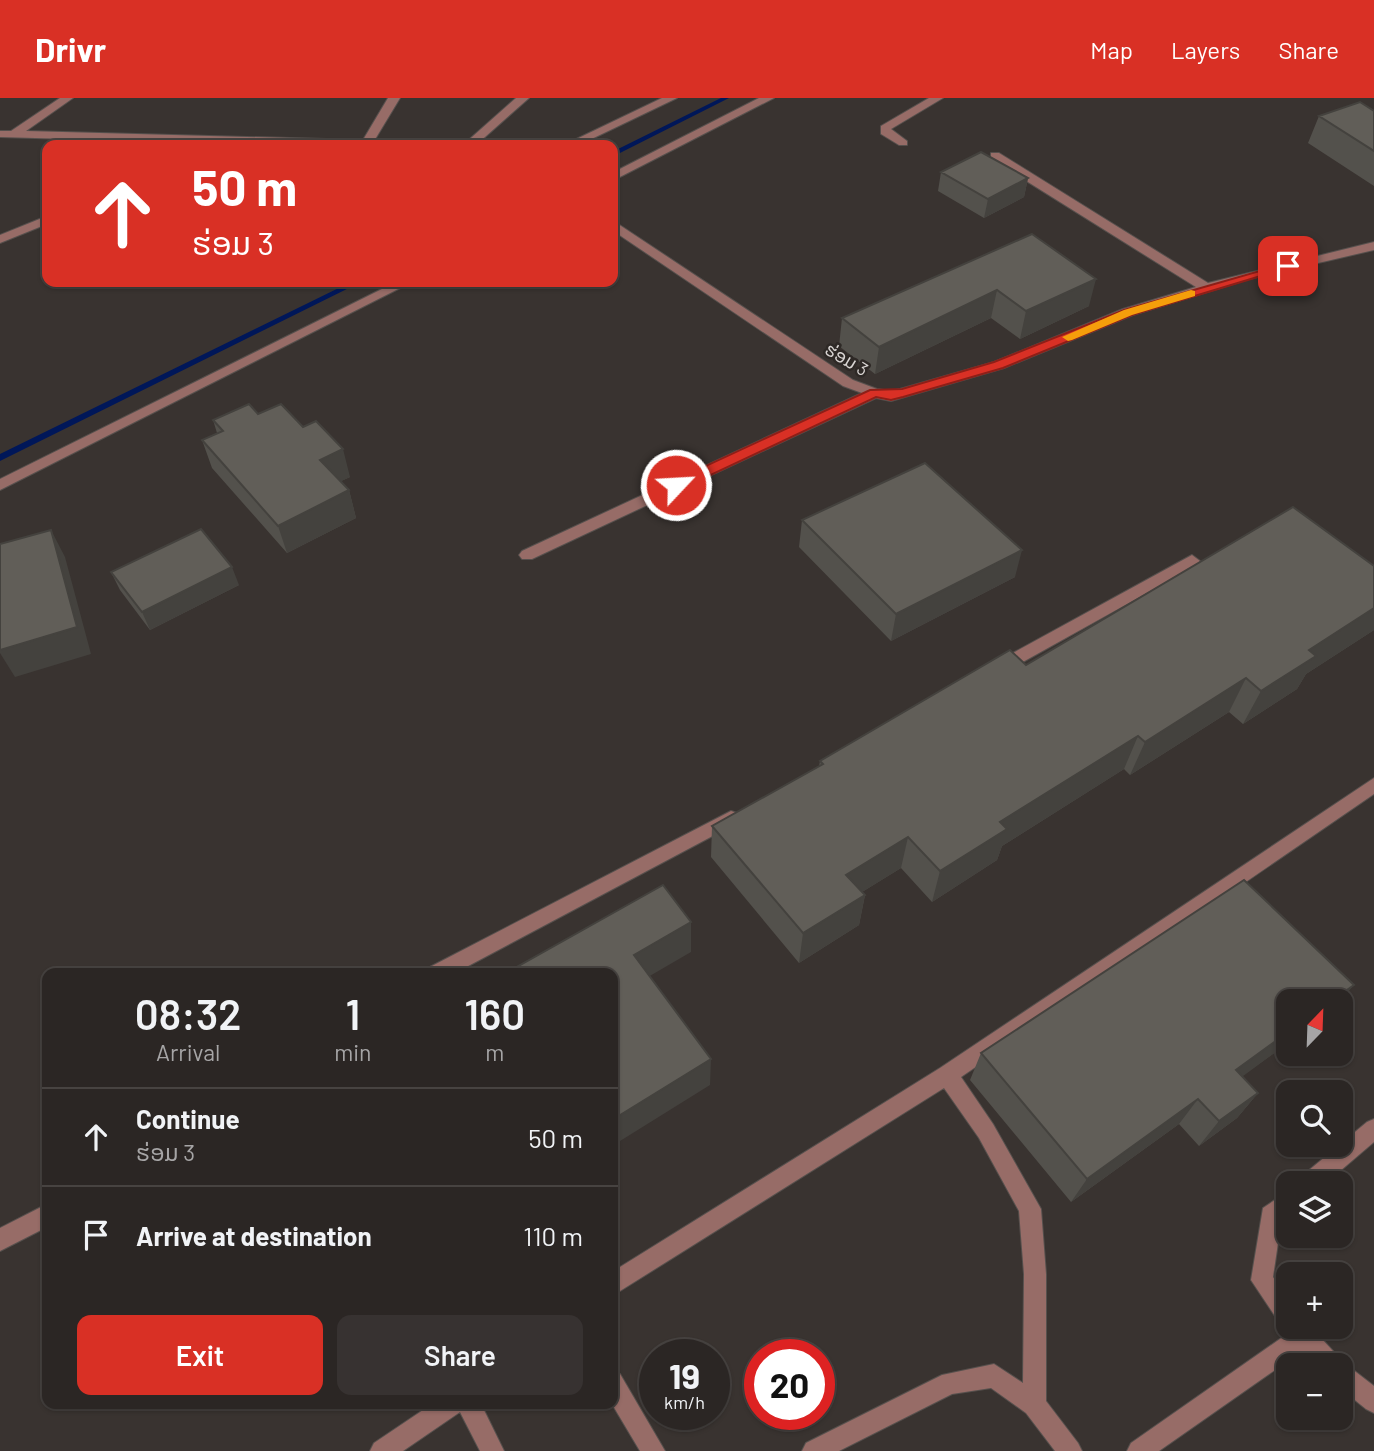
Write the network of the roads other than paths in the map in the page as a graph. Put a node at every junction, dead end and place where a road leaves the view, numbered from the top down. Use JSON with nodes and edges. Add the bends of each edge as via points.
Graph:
{"nodes":[{"id":1,"x":67,"y":98,"type":"edge"},
{"id":2,"x":394,"y":98,"type":"edge"},
{"id":3,"x":523,"y":98,"type":"edge"},
{"id":4,"x":671,"y":98,"type":"edge"},
{"id":5,"x":768,"y":98,"type":"edge"},
{"id":6,"x":937,"y":98,"type":"edge"},
{"id":7,"x":0,"y":134,"type":"edge"},
{"id":8,"x":13,"y":135,"type":"junction"},
{"id":9,"x":146,"y":140,"type":"edge"},
{"id":10,"x":369,"y":140,"type":"edge"},
{"id":11,"x":475,"y":140,"type":"edge"},
{"id":12,"x":581,"y":140,"type":"edge"},
{"id":13,"x":903,"y":143,"type":"dead end"},
{"id":14,"x":995,"y":156,"type":"edge"},
{"id":15,"x":618,"y":175,"type":"edge"},
{"id":16,"x":42,"y":222,"type":"edge"},
{"id":17,"x":618,"y":228,"type":"edge"},
{"id":18,"x":0,"y":239,"type":"edge"},
{"id":19,"x":1374,"y":246,"type":"edge"},
{"id":20,"x":396,"y":287,"type":"edge"},
{"id":21,"x":1207,"y":288,"type":"junction"},
{"id":22,"x":874,"y":393,"type":"junction"},
{"id":23,"x":0,"y":485,"type":"edge"},
{"id":24,"x":527,"y":555,"type":"dead end"},
{"id":25,"x":1192,"y":561,"type":"dead end"},
{"id":26,"x":978,"y":680,"type":"edge"},
{"id":27,"x":1374,"y":785,"type":"edge"},
{"id":28,"x":752,"y":807,"type":"edge"},
{"id":29,"x":446,"y":968,"type":"edge"},
{"id":30,"x":947,"y":1075,"type":"junction"},
{"id":31,"x":1374,"y":1129,"type":"edge"},
{"id":32,"x":1324,"y":1171,"type":"edge"},
{"id":33,"x":1276,"y":1212,"type":"edge"},
{"id":34,"x":42,"y":1217,"type":"edge"},
{"id":35,"x":0,"y":1240,"type":"edge"},
{"id":36,"x":618,"y":1281,"type":"edge"},
{"id":37,"x":1276,"y":1300,"type":"edge"},
{"id":38,"x":1289,"y":1339,"type":"edge"},
{"id":39,"x":1305,"y":1339,"type":"edge"},
{"id":40,"x":1320,"y":1353,"type":"edge"},
{"id":41,"x":1353,"y":1383,"type":"edge"},
{"id":42,"x":618,"y":1392,"type":"edge"},
{"id":43,"x":1374,"y":1401,"type":"edge"},
{"id":44,"x":1034,"y":1405,"type":"junction"},
{"id":45,"x":445,"y":1409,"type":"edge"},
{"id":46,"x":471,"y":1409,"type":"edge"},
{"id":47,"x":382,"y":1451,"type":"edge"},
{"id":48,"x":492,"y":1451,"type":"edge"},
{"id":49,"x":653,"y":1451,"type":"edge"},
{"id":50,"x":814,"y":1451,"type":"edge"},
{"id":51,"x":1070,"y":1451,"type":"edge"},
{"id":52,"x":1139,"y":1451,"type":"edge"}],
"edges":[{"from":1,"to":8,"type":"street"},
{"from":2,"to":10,"type":"street"},
{"from":3,"to":11,"type":"street"},
{"from":4,"to":12,"type":"street"},
{"from":5,"to":15,"type":"street"},
{"from":6,"to":13,"type":"street","via":[[885,128]]},
{"from":7,"to":8,"type":"street"},
{"from":8,"to":9,"type":"street"},
{"from":14,"to":21,"type":"street"},
{"from":16,"to":18,"type":"street"},
{"from":17,"to":22,"type":"street","name":"ຮ່ອມ 3","via":[[848,383]]},
{"from":19,"to":21,"type":"street","name":"ຮ່ອມ 3"},
{"from":20,"to":23,"type":"street"},
{"from":21,"to":22,"type":"street","name":"ຮ່ອມ 3","via":[[1128,313],[999,365],[891,396]]},
{"from":22,"to":24,"type":"street"},
{"from":25,"to":26,"type":"street"},
{"from":27,"to":30,"type":"street"},
{"from":28,"to":29,"type":"street"},
{"from":30,"to":36,"type":"street"},
{"from":30,"to":44,"type":"street","via":[[986,1131],[1030,1209],[1035,1275]]},
{"from":31,"to":32,"type":"street"},
{"from":33,"to":37,"type":"street","via":[[1262,1280]]},
{"from":34,"to":35,"type":"street"},
{"from":38,"to":52,"type":"street"},
{"from":39,"to":40,"type":"street"},
{"from":41,"to":43,"type":"street"},
{"from":42,"to":49,"type":"street"},
{"from":44,"to":50,"type":"street","via":[[994,1376],[950,1383]]},
{"from":44,"to":51,"type":"street"},
{"from":45,"to":47,"type":"street"},
{"from":46,"to":48,"type":"street"}]}
